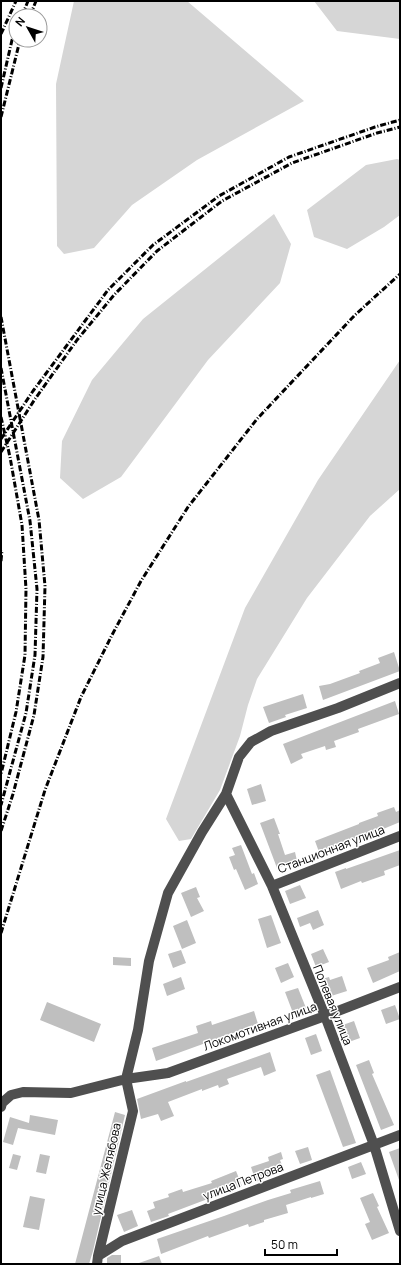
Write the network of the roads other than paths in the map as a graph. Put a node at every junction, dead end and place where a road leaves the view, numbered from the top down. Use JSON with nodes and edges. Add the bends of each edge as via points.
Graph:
{"nodes":[{"id":1,"x":400,"y":683,"type":"edge"},
{"id":2,"x":226,"y":794,"type":"junction"},
{"id":3,"x":400,"y":836,"type":"edge"},
{"id":4,"x":272,"y":886,"type":"junction"},
{"id":5,"x":400,"y":987,"type":"edge"},
{"id":6,"x":325,"y":1016,"type":"junction"},
{"id":7,"x":126,"y":1079,"type":"junction"},
{"id":8,"x":1,"y":1107,"type":"edge"},
{"id":9,"x":400,"y":1135,"type":"edge"},
{"id":10,"x":374,"y":1145,"type":"junction"},
{"id":11,"x":400,"y":1231,"type":"edge"},
{"id":12,"x":98,"y":1260,"type":"edge"}],
"edges":[{"from":1,"to":2,"type":"street","via":[[271,731],[250,742],[239,758]]},
{"from":2,"to":4,"type":"street","name":"Полевая улица"},
{"from":2,"to":7,"type":"street","via":[[168,893],[149,961],[138,1030]]},
{"from":3,"to":4,"type":"street","name":"Станционная улица"},
{"from":4,"to":6,"type":"street","name":"Полевая улица"},
{"from":5,"to":6,"type":"street","name":"Локомотивная улица"},
{"from":6,"to":7,"type":"street","name":"Локомотивная улица","via":[[168,1073]]},
{"from":6,"to":10,"type":"street","name":"Полевая улица"},
{"from":7,"to":8,"type":"street","name":"Локомотивная улица","via":[[71,1093],[23,1092],[11,1095]]},
{"from":7,"to":12,"type":"street","name":"улица Желябова","via":[[133,1111]]},
{"from":9,"to":10,"type":"street","name":"улица Петрова"},
{"from":10,"to":11,"type":"street","name":"Полевая улица"},
{"from":10,"to":12,"type":"street","name":"улица Петрова","via":[[122,1241]]}]}
